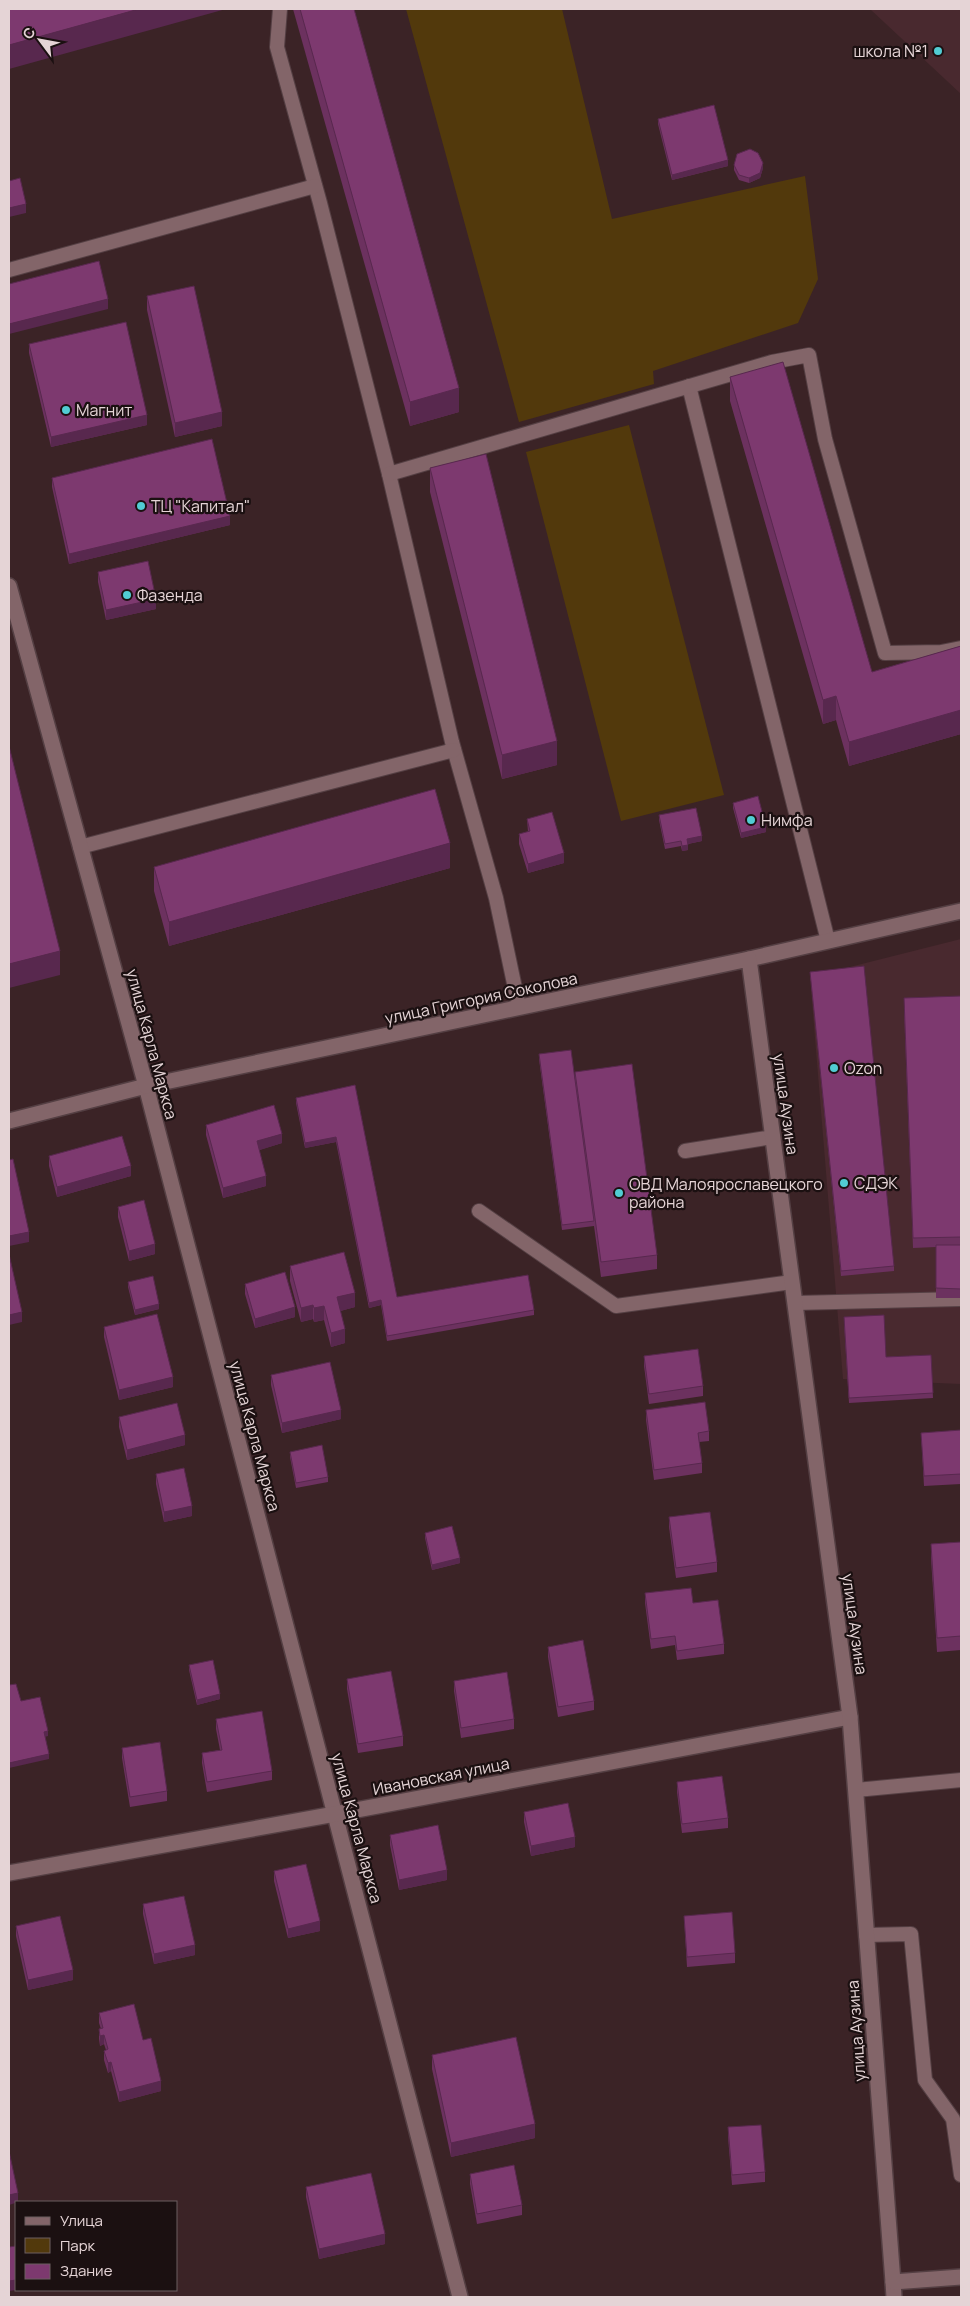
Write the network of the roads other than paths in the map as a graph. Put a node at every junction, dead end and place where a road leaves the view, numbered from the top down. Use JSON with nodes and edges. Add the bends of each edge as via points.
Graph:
{"nodes":[{"id":1,"x":280,"y":9,"type":"edge"},
{"id":2,"x":315,"y":186,"type":"junction"},
{"id":3,"x":9,"y":270,"type":"edge"},
{"id":4,"x":689,"y":386,"type":"junction"},
{"id":5,"x":390,"y":474,"type":"junction"},
{"id":6,"x":9,"y":586,"type":"edge"},
{"id":7,"x":961,"y":648,"type":"edge"},
{"id":8,"x":454,"y":750,"type":"junction"},
{"id":9,"x":80,"y":847,"type":"junction"},
{"id":10,"x":961,"y":911,"type":"edge"},
{"id":11,"x":828,"y":941,"type":"junction"},
{"id":12,"x":749,"y":959,"type":"junction"},
{"id":13,"x":520,"y":1008,"type":"junction"},
{"id":14,"x":146,"y":1086,"type":"junction"},
{"id":15,"x":9,"y":1120,"type":"edge"},
{"id":16,"x":773,"y":1137,"type":"junction"},
{"id":17,"x":686,"y":1150,"type":"dead end"},
{"id":18,"x":478,"y":1212,"type":"dead end"},
{"id":19,"x":792,"y":1282,"type":"junction"},
{"id":20,"x":961,"y":1299,"type":"edge"},
{"id":21,"x":795,"y":1303,"type":"junction"},
{"id":22,"x":850,"y":1717,"type":"junction"},
{"id":23,"x":961,"y":1780,"type":"edge"},
{"id":24,"x":856,"y":1790,"type":"junction"},
{"id":25,"x":335,"y":1814,"type":"junction"},
{"id":26,"x":9,"y":1873,"type":"edge"},
{"id":27,"x":866,"y":1935,"type":"junction"},
{"id":28,"x":961,"y":2176,"type":"edge"},
{"id":29,"x":961,"y":2277,"type":"edge"},
{"id":30,"x":893,"y":2282,"type":"junction"},
{"id":31,"x":460,"y":2297,"type":"edge"},
{"id":32,"x":894,"y":2297,"type":"edge"}],
"edges":[{"from":1,"to":2,"type":"lane","via":[[277,47]]},
{"from":2,"to":3,"type":"lane"},
{"from":2,"to":5,"type":"lane"},
{"from":4,"to":5,"type":"lane"},
{"from":4,"to":7,"type":"lane","via":[[809,355],[825,439],[885,653],[941,652]]},
{"from":4,"to":11,"type":"lane"},
{"from":5,"to":8,"type":"lane"},
{"from":6,"to":9,"type":"main road","name":"улица Карла Маркса"},
{"from":8,"to":9,"type":"lane"},
{"from":8,"to":13,"type":"lane","via":[[496,898]]},
{"from":9,"to":14,"type":"main road","name":"улица Карла Маркса"},
{"from":10,"to":11,"type":"main road","name":"улица Григория Соколова"},
{"from":11,"to":12,"type":"main road","name":"улица Григория Соколова"},
{"from":12,"to":13,"type":"main road","name":"улица Григория Соколова"},
{"from":12,"to":16,"type":"main road","name":"улица Аузина"},
{"from":13,"to":14,"type":"main road","name":"улица Григория Соколова"},
{"from":14,"to":15,"type":"main road","name":"улица Григория Соколова"},
{"from":14,"to":25,"type":"main road","name":"улица Карла Маркса"},
{"from":16,"to":17,"type":"lane"},
{"from":16,"to":19,"type":"main road","name":"улица Аузина"},
{"from":18,"to":19,"type":"lane","via":[[616,1306]]},
{"from":19,"to":21,"type":"main road","name":"улица Аузина"},
{"from":20,"to":21,"type":"lane"},
{"from":21,"to":22,"type":"main road","name":"улица Аузина"},
{"from":22,"to":24,"type":"main road","name":"улица Аузина"},
{"from":22,"to":25,"type":"main road","name":"Ивановская улица"},
{"from":23,"to":24,"type":"lane"},
{"from":24,"to":27,"type":"main road","name":"улица Аузина"},
{"from":25,"to":26,"type":"main road","name":"Ивановская улица"},
{"from":25,"to":31,"type":"main road","name":"улица Карла Маркса"},
{"from":27,"to":28,"type":"lane","via":[[911,1934],[925,2080],[953,2119]]},
{"from":27,"to":30,"type":"main road","name":"улица Аузина"},
{"from":29,"to":30,"type":"main road"},
{"from":30,"to":32,"type":"main road","name":"улица Аузина"}]}
